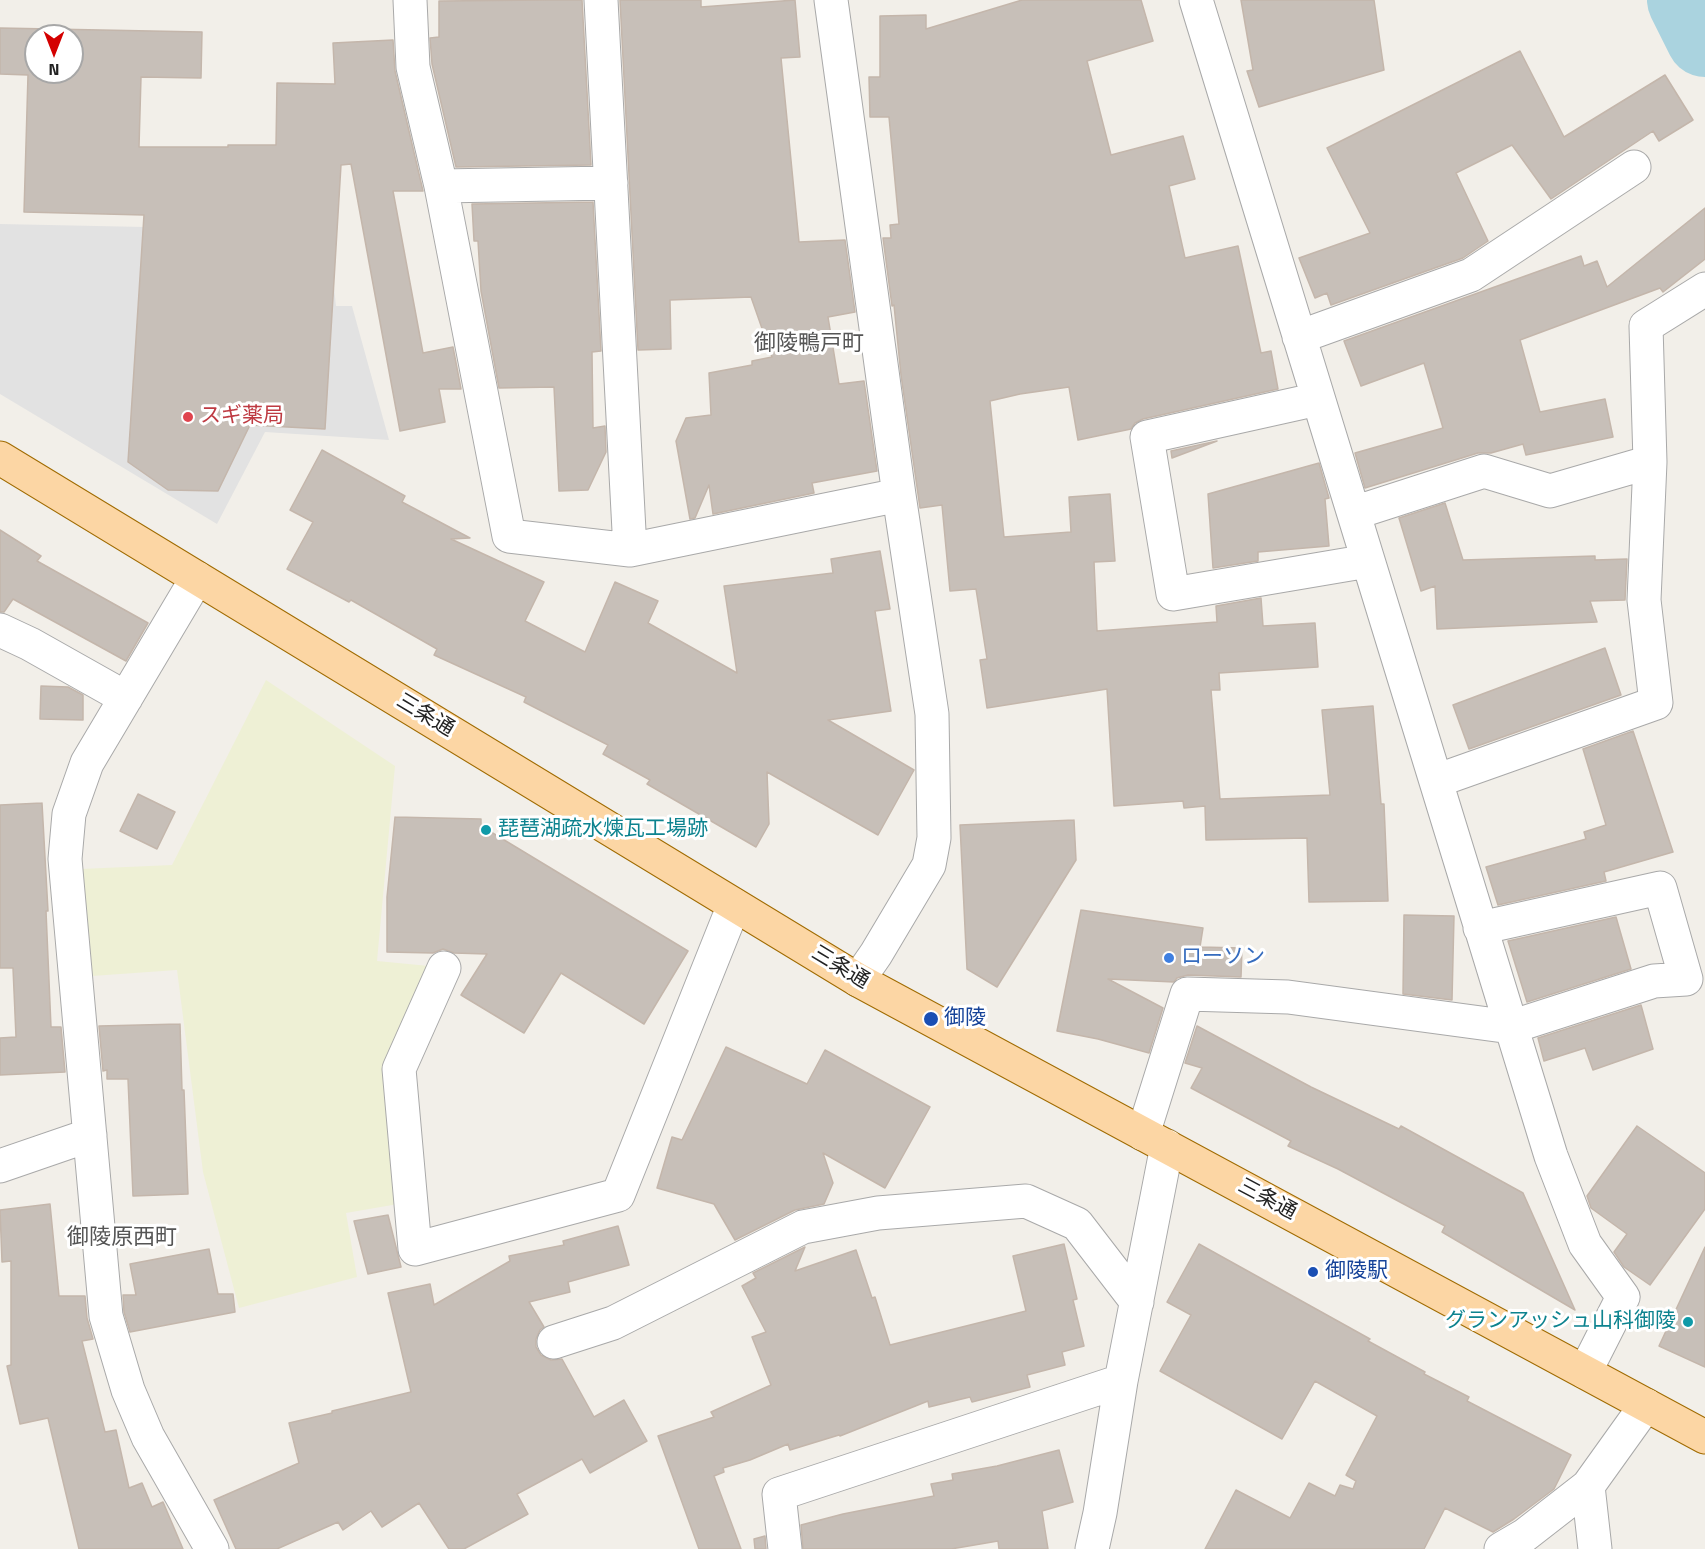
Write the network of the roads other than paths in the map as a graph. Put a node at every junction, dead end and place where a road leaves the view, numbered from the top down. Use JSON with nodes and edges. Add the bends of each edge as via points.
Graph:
{"nodes":[{"id":1,"x":410,"y":0,"type":"edge"},
{"id":2,"x":602,"y":0,"type":"edge"},
{"id":3,"x":831,"y":0,"type":"edge"},
{"id":4,"x":1196,"y":0,"type":"edge"},
{"id":5,"x":1634,"y":167,"type":"dead end"},
{"id":6,"x":611,"y":183,"type":"junction"},
{"id":7,"x":441,"y":186,"type":"junction"},
{"id":8,"x":1705,"y":289,"type":"edge"},
{"id":9,"x":1299,"y":337,"type":"junction"},
{"id":10,"x":1318,"y":399,"type":"junction"},
{"id":11,"x":0,"y":458,"type":"edge"},
{"id":12,"x":1650,"y":462,"type":"junction"},
{"id":13,"x":899,"y":495,"type":"junction"},
{"id":14,"x":1354,"y":513,"type":"junction"},
{"id":15,"x":630,"y":550,"type":"junction"},
{"id":16,"x":1368,"y":561,"type":"junction"},
{"id":17,"x":197,"y":578,"type":"junction"},
{"id":18,"x":0,"y":630,"type":"edge"},
{"id":19,"x":126,"y":698,"type":"junction"},
{"id":20,"x":1436,"y":781,"type":"junction"},
{"id":21,"x":734,"y":905,"type":"junction"},
{"id":22,"x":1480,"y":928,"type":"junction"},
{"id":23,"x":444,"y":968,"type":"dead end"},
{"id":24,"x":858,"y":980,"type":"junction"},
{"id":25,"x":1510,"y":1027,"type":"junction"},
{"id":26,"x":90,"y":1135,"type":"junction"},
{"id":27,"x":1155,"y":1140,"type":"junction"},
{"id":28,"x":0,"y":1166,"type":"edge"},
{"id":29,"x":1137,"y":1302,"type":"junction"},
{"id":30,"x":554,"y":1342,"type":"dead end"},
{"id":31,"x":1585,"y":1372,"type":"junction"},
{"id":32,"x":1121,"y":1381,"type":"junction"},
{"id":33,"x":1646,"y":1405,"type":"junction"},
{"id":34,"x":1705,"y":1437,"type":"edge"},
{"id":35,"x":1588,"y":1486,"type":"junction"},
{"id":36,"x":212,"y":1549,"type":"edge"},
{"id":37,"x":785,"y":1549,"type":"edge"},
{"id":38,"x":1092,"y":1549,"type":"edge"},
{"id":39,"x":1501,"y":1549,"type":"edge"},
{"id":40,"x":1595,"y":1549,"type":"edge"}],
"edges":[{"from":1,"to":7,"type":"street","via":[[413,67]]},
{"from":2,"to":6,"type":"street"},
{"from":3,"to":13,"type":"street"},
{"from":4,"to":9,"type":"street"},
{"from":5,"to":9,"type":"street","via":[[1471,275]]},
{"from":6,"to":7,"type":"street"},
{"from":6,"to":15,"type":"street"},
{"from":7,"to":15,"type":"street","via":[[509,536]]},
{"from":8,"to":12,"type":"street","via":[[1646,326]]},
{"from":9,"to":10,"type":"street"},
{"from":10,"to":14,"type":"street"},
{"from":10,"to":16,"type":"street","via":[[1147,437],[1173,594]]},
{"from":11,"to":17,"type":"main road","name":"三条通"},
{"from":12,"to":14,"type":"street","via":[[1550,491],[1484,471]]},
{"from":12,"to":20,"type":"street","via":[[1644,600],[1656,703]]},
{"from":13,"to":15,"type":"street"},
{"from":13,"to":24,"type":"street","via":[[932,714],[934,838],[929,865]]},
{"from":14,"to":16,"type":"street"},
{"from":16,"to":20,"type":"street"},
{"from":17,"to":19,"type":"street"},
{"from":17,"to":21,"type":"main road","name":"三条通"},
{"from":18,"to":19,"type":"street"},
{"from":19,"to":26,"type":"street","via":[[87,764],[69,814],[65,860]]},
{"from":20,"to":22,"type":"street"},
{"from":21,"to":23,"type":"street","via":[[618,1195],[415,1249],[399,1070]]},
{"from":21,"to":24,"type":"main road","name":"三条通"},
{"from":22,"to":25,"type":"street"},
{"from":22,"to":25,"type":"street","via":[[1660,888],[1686,979],[1654,981]]},
{"from":24,"to":27,"type":"main road","name":"三条通"},
{"from":25,"to":27,"type":"street","via":[[1288,997],[1187,994]]},
{"from":25,"to":31,"type":"street","via":[[1551,1156],[1585,1244],[1623,1297]]},
{"from":26,"to":28,"type":"street"},
{"from":26,"to":36,"type":"street","via":[[106,1316],[118,1358],[148,1437]]},
{"from":27,"to":29,"type":"street"},
{"from":27,"to":31,"type":"main road","name":"三条通"},
{"from":29,"to":30,"type":"street","via":[[1077,1224],[1026,1201],[878,1214],[803,1227],[613,1323]]},
{"from":29,"to":32,"type":"street"},
{"from":31,"to":33,"type":"main road","name":"三条通"},
{"from":32,"to":37,"type":"street","via":[[779,1494]]},
{"from":32,"to":38,"type":"street"},
{"from":33,"to":34,"type":"main road","name":"三条通"},
{"from":33,"to":35,"type":"street"},
{"from":35,"to":39,"type":"street"},
{"from":35,"to":40,"type":"street"}]}
